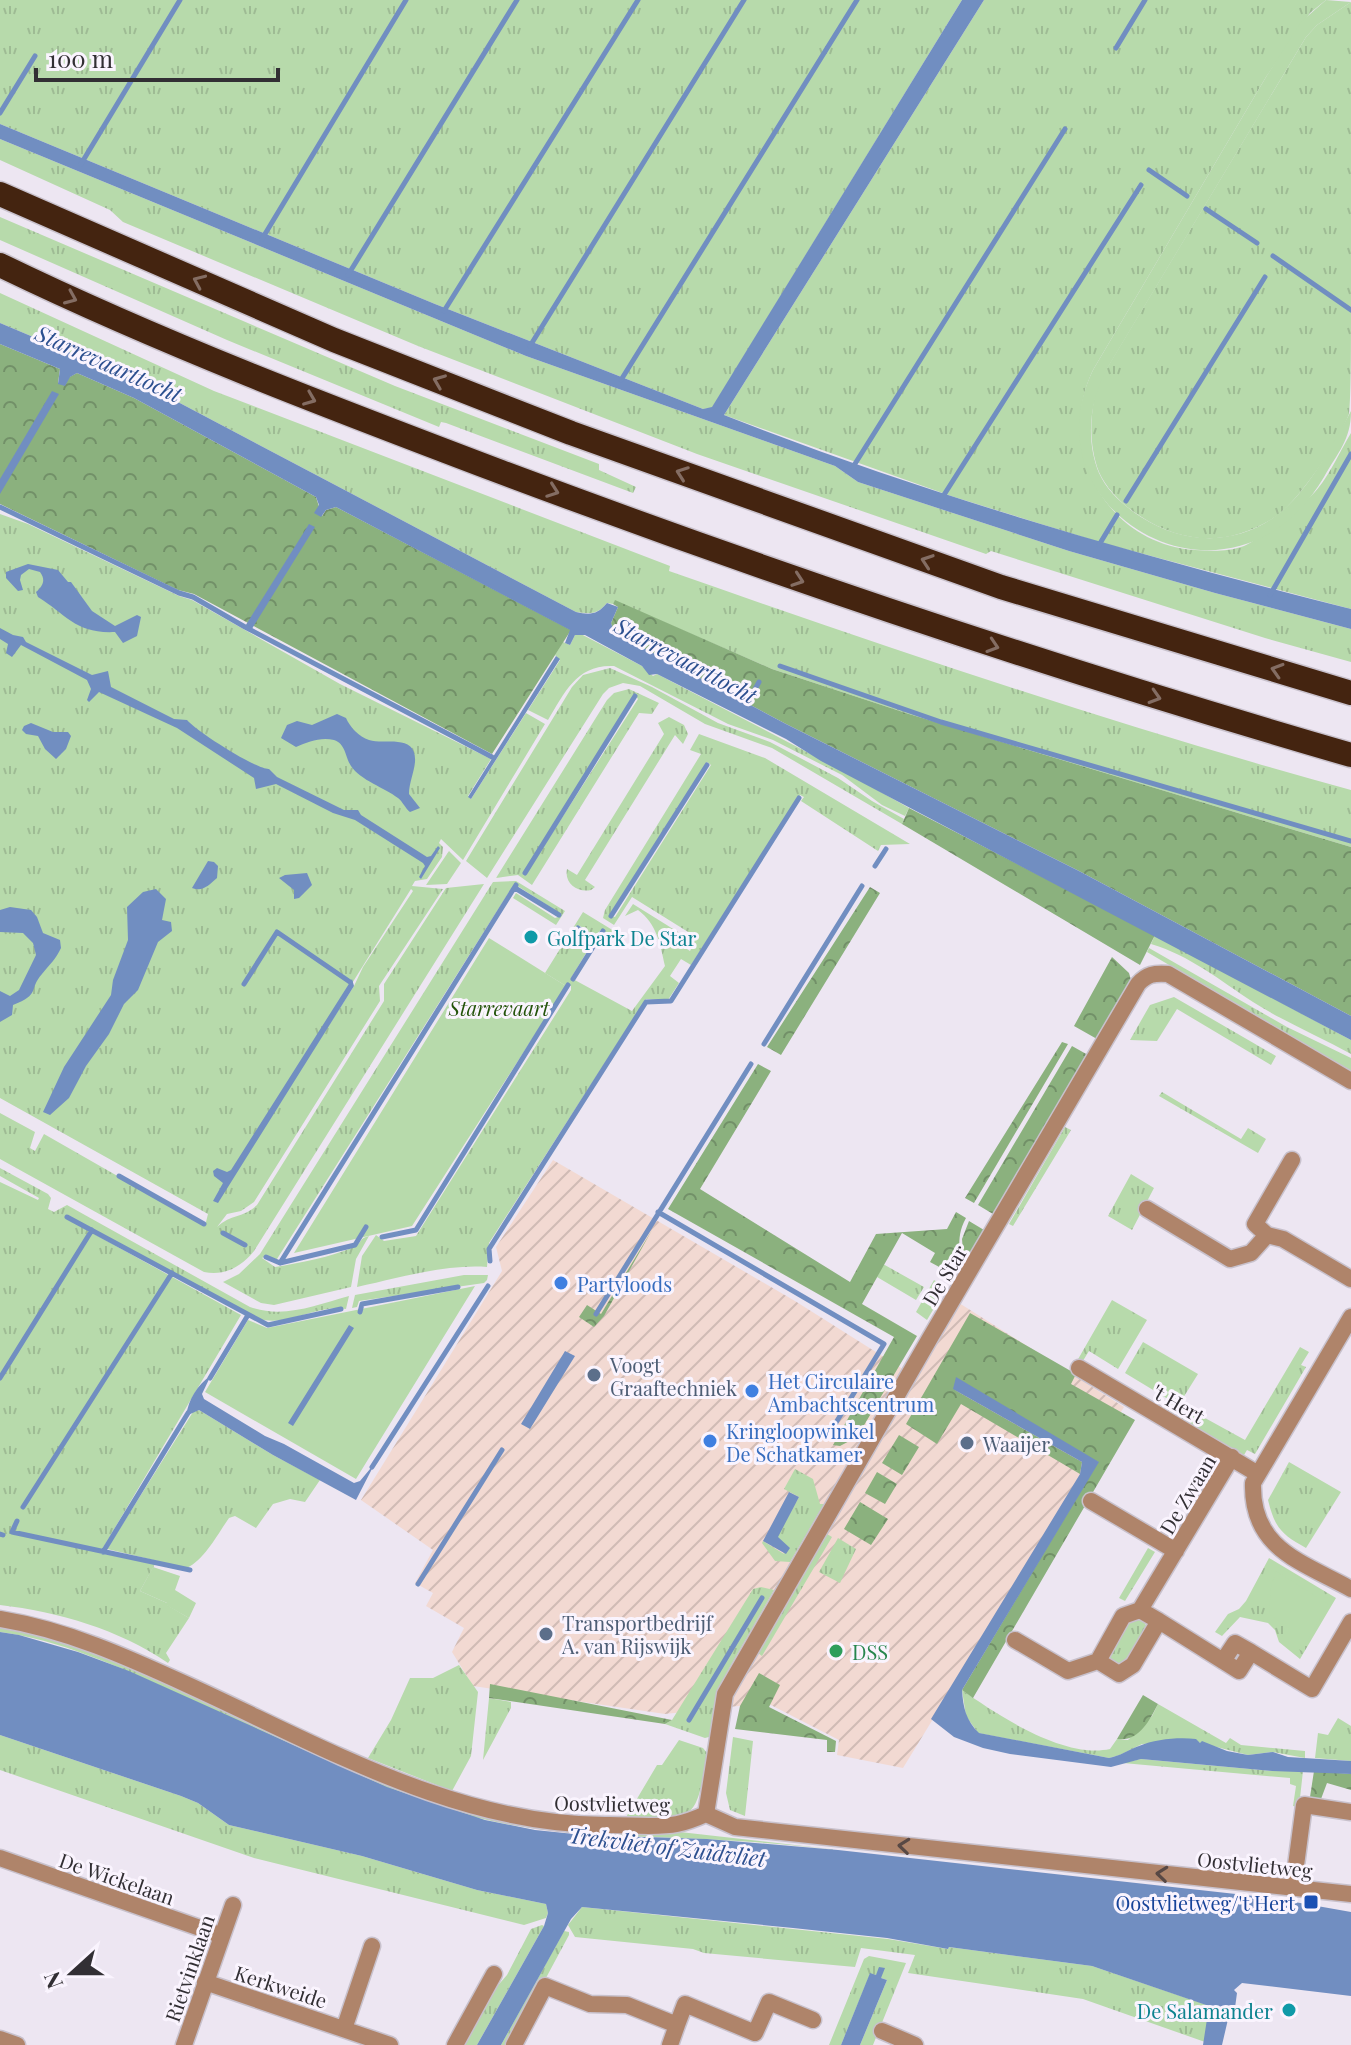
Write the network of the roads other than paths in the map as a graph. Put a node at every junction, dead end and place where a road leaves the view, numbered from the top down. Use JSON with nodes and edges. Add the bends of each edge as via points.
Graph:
{"nodes":[{"id":1,"x":0,"y":194,"type":"edge"},
{"id":2,"x":0,"y":265,"type":"edge"},
{"id":3,"x":1351,"y":693,"type":"edge"},
{"id":4,"x":1351,"y":755,"type":"edge"},
{"id":5,"x":1351,"y":1081,"type":"edge"},
{"id":6,"x":1292,"y":1160,"type":"dead end"},
{"id":7,"x":1147,"y":1209,"type":"dead end"},
{"id":8,"x":1267,"y":1235,"type":"junction"},
{"id":9,"x":1351,"y":1279,"type":"edge"},
{"id":10,"x":1351,"y":1317,"type":"edge"},
{"id":11,"x":1079,"y":1368,"type":"dead end"},
{"id":12,"x":1232,"y":1457,"type":"junction"},
{"id":13,"x":1258,"y":1474,"type":"junction"},
{"id":14,"x":1091,"y":1501,"type":"dead end"},
{"id":15,"x":1176,"y":1551,"type":"junction"},
{"id":16,"x":1351,"y":1589,"type":"edge"},
{"id":17,"x":1140,"y":1610,"type":"junction"},
{"id":18,"x":0,"y":1619,"type":"edge"},
{"id":19,"x":1159,"y":1621,"type":"junction"},
{"id":20,"x":1351,"y":1622,"type":"edge"},
{"id":21,"x":1015,"y":1640,"type":"dead end"},
{"id":22,"x":1098,"y":1661,"type":"junction"},
{"id":23,"x":1351,"y":1812,"type":"edge"},
{"id":24,"x":706,"y":1814,"type":"junction"},
{"id":25,"x":0,"y":1858,"type":"edge"},
{"id":26,"x":1293,"y":1888,"type":"junction"},
{"id":27,"x":1351,"y":1894,"type":"edge"},
{"id":28,"x":233,"y":1905,"type":"dead end"},
{"id":29,"x":220,"y":1935,"type":"junction"},
{"id":30,"x":372,"y":1946,"type":"dead end"},
{"id":31,"x":494,"y":1974,"type":"dead end"},
{"id":32,"x":205,"y":1982,"type":"junction"},
{"id":33,"x":813,"y":2020,"type":"dead end"},
{"id":34,"x":677,"y":2025,"type":"junction"},
{"id":35,"x":344,"y":2029,"type":"junction"},
{"id":36,"x":882,"y":2031,"type":"dead end"},
{"id":37,"x":0,"y":2039,"type":"edge"},
{"id":38,"x":17,"y":2045,"type":"edge"},
{"id":39,"x":184,"y":2045,"type":"edge"},
{"id":40,"x":390,"y":2045,"type":"edge"},
{"id":41,"x":455,"y":2045,"type":"edge"},
{"id":42,"x":514,"y":2045,"type":"edge"},
{"id":43,"x":670,"y":2045,"type":"edge"},
{"id":44,"x":915,"y":2045,"type":"edge"}],
"edges":[{"from":3,"to":1,"type":"highway","one_way":true,"via":[[1001,587],[571,433],[334,340]]},
{"from":2,"to":4,"type":"highway","one_way":true,"via":[[308,399],[731,557],[1080,675]]},
{"from":5,"to":24,"type":"street","name":"De Star","via":[[1168,974],[1145,976],[725,1694]]},
{"from":6,"to":8,"type":"street","via":[[1255,1224]]},
{"from":7,"to":8,"type":"street","via":[[1230,1259],[1251,1253]]},
{"from":8,"to":9,"type":"street"},
{"from":10,"to":13,"type":"street"},
{"from":11,"to":12,"type":"street","name":"'t Hert"},
{"from":12,"to":13,"type":"street","name":"'t Hert"},
{"from":12,"to":15,"type":"street","name":"De Zwaan"},
{"from":13,"to":16,"type":"street","via":[[1253,1495],[1267,1537]]},
{"from":14,"to":15,"type":"street","name":"De Zwaan"},
{"from":15,"to":17,"type":"street","name":"De Zwaan"},
{"from":17,"to":19,"type":"street"},
{"from":17,"to":22,"type":"street","name":"De Zwaan","via":[[1123,1616]]},
{"from":18,"to":24,"type":"street","name":"Oostvlietweg","via":[[70,1634],[453,1801],[562,1824],[676,1825]]},
{"from":19,"to":20,"type":"street","via":[[1239,1671],[1251,1652],[1312,1689]]},
{"from":19,"to":22,"type":"street","via":[[1133,1665],[1119,1674]]},
{"from":21,"to":22,"type":"street","via":[[1068,1671]]},
{"from":23,"to":26,"type":"street","via":[[1304,1805]]},
{"from":26,"to":24,"type":"street","name":"Oostvlietweg","one_way":true,"via":[[735,1827]]},
{"from":25,"to":29,"type":"street","name":"De Wickelaan"},
{"from":26,"to":27,"type":"street","name":"Oostvlietweg"},
{"from":28,"to":29,"type":"street","name":"Rietvinklaan"},
{"from":29,"to":32,"type":"street","name":"Rietvinklaan"},
{"from":30,"to":35,"type":"street","name":"Kerkweide"},
{"from":31,"to":41,"type":"street"},
{"from":32,"to":35,"type":"street","name":"Kerkweide"},
{"from":32,"to":39,"type":"street","name":"Rietvinklaan"},
{"from":33,"to":34,"type":"street","via":[[769,2002],[755,2033],[685,2004]]},
{"from":34,"to":42,"type":"street","via":[[627,2005],[590,2004],[545,1986]]},
{"from":34,"to":43,"type":"street"},
{"from":35,"to":40,"type":"street","name":"Kerkweide"},
{"from":36,"to":44,"type":"street"},
{"from":37,"to":38,"type":"street"}]}
